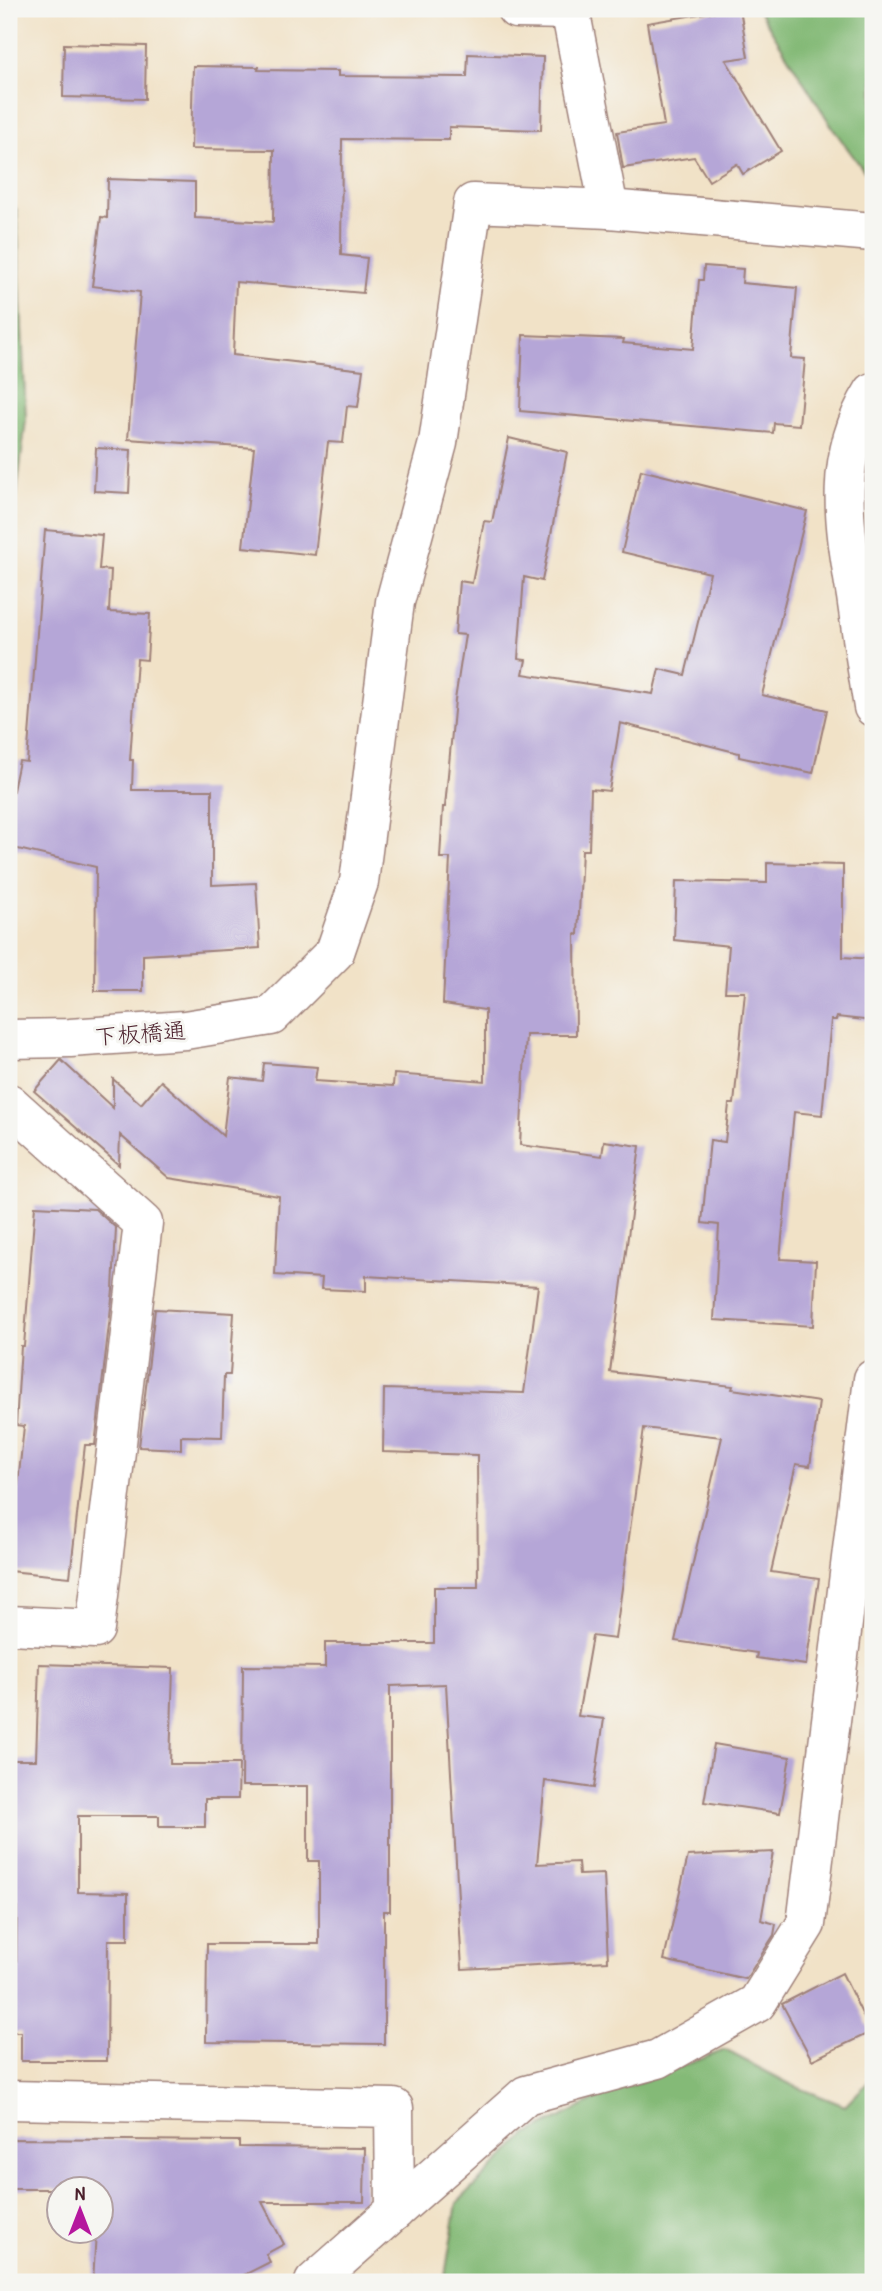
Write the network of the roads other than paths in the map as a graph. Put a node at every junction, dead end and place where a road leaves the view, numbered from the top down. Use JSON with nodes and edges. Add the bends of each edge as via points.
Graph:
{"nodes":[{"id":1,"x":516,"y":9,"type":"edge"},
{"id":2,"x":570,"y":9,"type":"edge"},
{"id":3,"x":609,"y":209,"type":"junction"},
{"id":4,"x":873,"y":232,"type":"edge"},
{"id":5,"x":873,"y":392,"type":"edge"},
{"id":6,"x":873,"y":707,"type":"edge"},
{"id":7,"x":9,"y":1039,"type":"edge"},
{"id":8,"x":9,"y":1103,"type":"edge"},
{"id":9,"x":873,"y":1379,"type":"edge"},
{"id":10,"x":9,"y":1625,"type":"edge"},
{"id":11,"x":9,"y":2100,"type":"edge"},
{"id":12,"x":395,"y":2211,"type":"junction"},
{"id":13,"x":314,"y":2282,"type":"edge"}],
"edges":[{"from":1,"to":2,"type":"street"},
{"from":2,"to":3,"type":"street"},
{"from":3,"to":4,"type":"street"},
{"from":3,"to":7,"type":"street","name":"下板橋通","via":[[473,203],[438,443],[395,602],[359,882],[335,952],[271,1016],[185,1030]]},
{"from":5,"to":6,"type":"street","via":[[853,435],[843,504]]},
{"from":8,"to":10,"type":"street","via":[[144,1223],[95,1629]]},
{"from":9,"to":12,"type":"street","via":[[806,1924],[757,2003],[658,2059],[526,2095]]},
{"from":11,"to":12,"type":"street","via":[[394,2108]]},
{"from":12,"to":13,"type":"street"}]}
